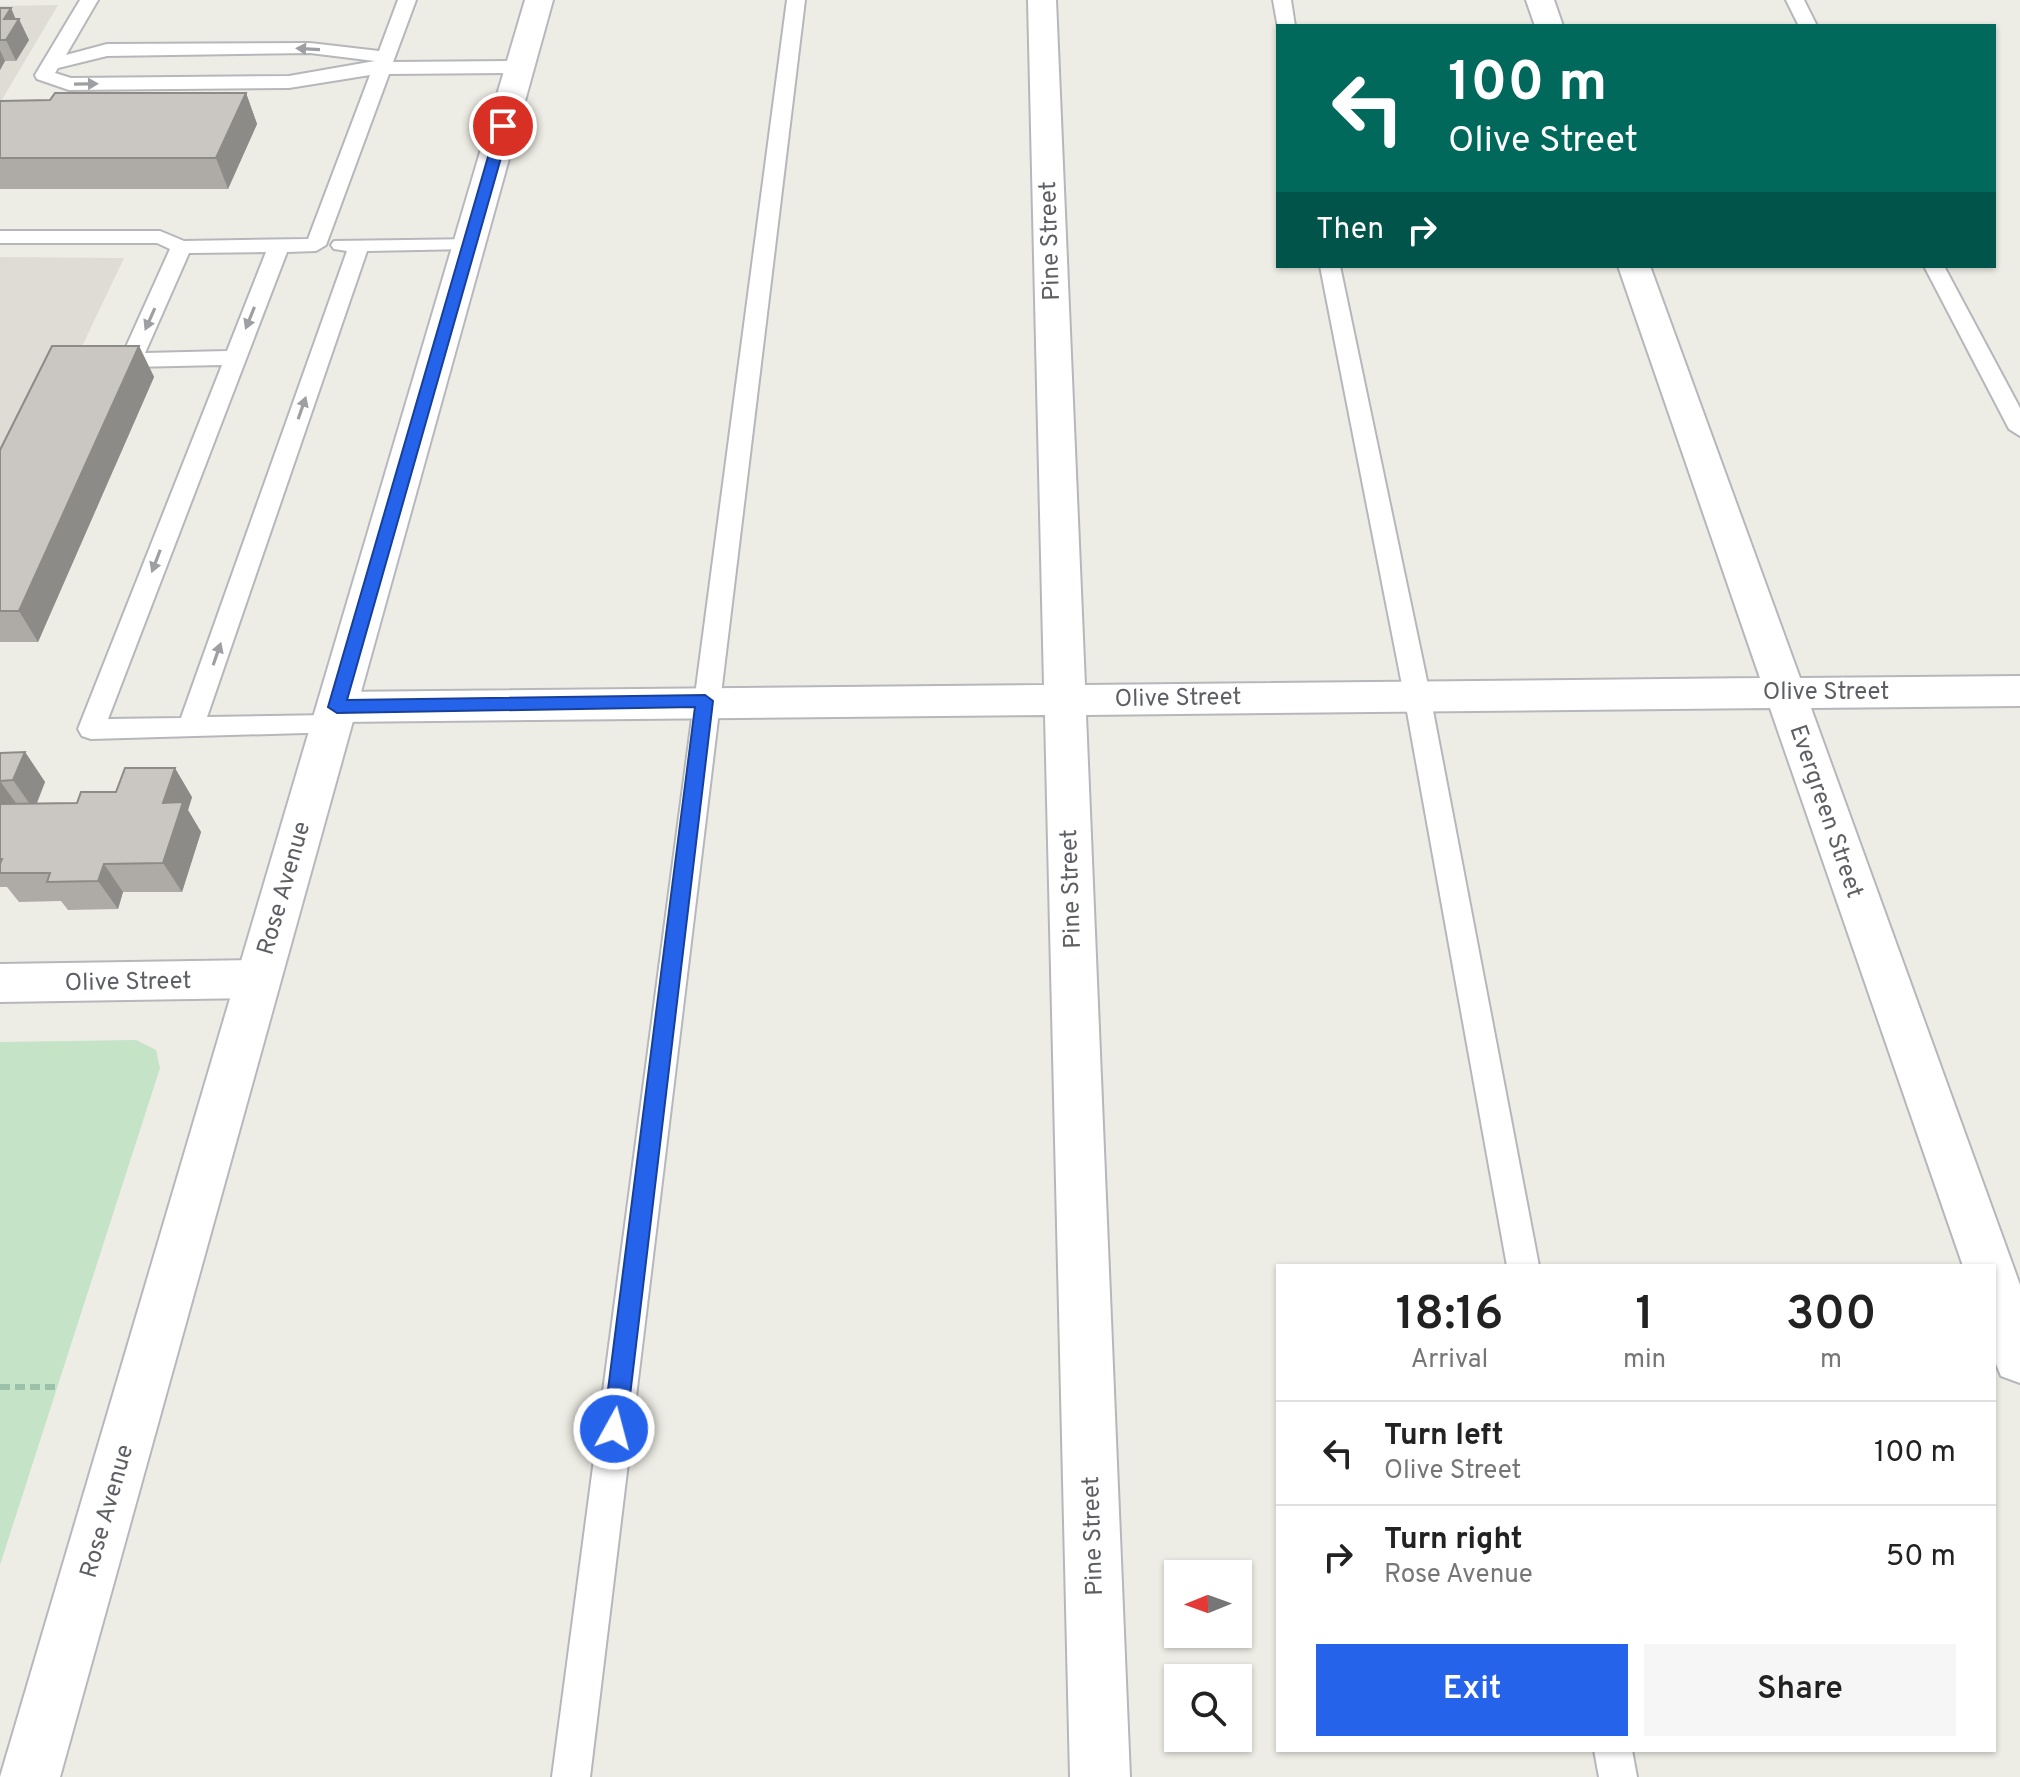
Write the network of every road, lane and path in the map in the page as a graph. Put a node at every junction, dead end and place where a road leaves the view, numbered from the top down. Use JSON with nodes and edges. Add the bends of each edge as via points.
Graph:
{"nodes":[{"id":1,"x":89,"y":0,"type":"edge"},
{"id":2,"x":407,"y":0,"type":"edge"},
{"id":3,"x":539,"y":0,"type":"edge"},
{"id":4,"x":796,"y":0,"type":"edge"},
{"id":5,"x":1042,"y":0,"type":"edge"},
{"id":6,"x":1282,"y":0,"type":"edge"},
{"id":7,"x":1540,"y":0,"type":"edge"},
{"id":8,"x":1795,"y":0,"type":"edge"},
{"id":9,"x":1286,"y":24,"type":"edge"},
{"id":10,"x":1548,"y":24,"type":"edge"},
{"id":11,"x":1807,"y":24,"type":"edge"},
{"id":12,"x":384,"y":62,"type":"junction"},
{"id":13,"x":51,"y":64,"type":"junction"},
{"id":14,"x":520,"y":67,"type":"junction"},
{"id":15,"x":0,"y":237,"type":"edge"},
{"id":16,"x":470,"y":243,"type":"junction"},
{"id":17,"x":316,"y":245,"type":"junction"},
{"id":18,"x":359,"y":245,"type":"junction"},
{"id":19,"x":279,"y":246,"type":"junction"},
{"id":20,"x":181,"y":247,"type":"junction"},
{"id":21,"x":1330,"y":268,"type":"edge"},
{"id":22,"x":1635,"y":268,"type":"edge"},
{"id":23,"x":1935,"y":268,"type":"edge"},
{"id":24,"x":234,"y":358,"type":"junction"},
{"id":25,"x":2020,"y":429,"type":"edge"},
{"id":26,"x":1784,"y":691,"type":"junction"},
{"id":27,"x":2020,"y":691,"type":"edge"},
{"id":28,"x":1417,"y":695,"type":"junction"},
{"id":29,"x":1064,"y":698,"type":"junction"},
{"id":30,"x":705,"y":701,"type":"junction"},
{"id":31,"x":334,"y":716,"type":"junction"},
{"id":32,"x":191,"y":727,"type":"junction"},
{"id":33,"x":257,"y":979,"type":"junction"},
{"id":34,"x":0,"y":983,"type":"edge"},
{"id":35,"x":1523,"y":1264,"type":"edge"},
{"id":36,"x":1987,"y":1264,"type":"edge"},
{"id":37,"x":1996,"y":1290,"type":"edge"},
{"id":38,"x":2020,"y":1358,"type":"edge"},
{"id":39,"x":0,"y":1387,"type":"edge"},
{"id":40,"x":57,"y":1387,"type":"dead end"},
{"id":41,"x":1613,"y":1752,"type":"edge"},
{"id":42,"x":30,"y":1777,"type":"edge"},
{"id":43,"x":571,"y":1777,"type":"edge"},
{"id":44,"x":1100,"y":1777,"type":"edge"},
{"id":45,"x":1618,"y":1777,"type":"edge"}],
"edges":[{"from":1,"to":13,"type":"lane"},
{"from":2,"to":12,"type":"lane"},
{"from":3,"to":14,"type":"street","name":"Rose Avenue"},
{"from":4,"to":30,"type":"lane"},
{"from":5,"to":29,"type":"street","name":"Pine Street"},
{"from":6,"to":9,"type":"lane"},
{"from":7,"to":10,"type":"street"},
{"from":8,"to":11,"type":"lane"},
{"from":12,"to":13,"type":"lane","one_way":true,"via":[[310,48],[107,50]]},
{"from":13,"to":12,"type":"lane","one_way":true,"via":[[44,75],[69,84],[289,82]]},
{"from":12,"to":14,"type":"lane"},
{"from":12,"to":17,"type":"lane"},
{"from":14,"to":16,"type":"street","name":"Rose Avenue"},
{"from":15,"to":20,"type":"lane","via":[[160,237]]},
{"from":16,"to":18,"type":"lane"},
{"from":16,"to":31,"type":"street","name":"Rose Avenue"},
{"from":17,"to":18,"type":"lane"},
{"from":17,"to":19,"type":"lane"},
{"from":32,"to":18,"type":"lane","one_way":true},
{"from":19,"to":20,"type":"lane"},
{"from":19,"to":24,"type":"lane","one_way":true},
{"from":20,"to":24,"type":"lane","one_way":true,"via":[[131,360]]},
{"from":21,"to":28,"type":"lane"},
{"from":22,"to":26,"type":"street","name":"Evergreen Street"},
{"from":23,"to":25,"type":"lane"},
{"from":24,"to":32,"type":"lane","one_way":true,"via":[[91,729]]},
{"from":26,"to":27,"type":"street","name":"Olive Street"},
{"from":26,"to":28,"type":"street","name":"Olive Street"},
{"from":26,"to":36,"type":"street","name":"Evergreen Street"},
{"from":28,"to":29,"type":"street","name":"Olive Street"},
{"from":28,"to":35,"type":"lane"},
{"from":29,"to":30,"type":"street","name":"Olive Street"},
{"from":29,"to":44,"type":"street","name":"Pine Street"},
{"from":30,"to":31,"type":"street","name":"Olive Street"},
{"from":30,"to":43,"type":"lane"},
{"from":31,"to":32,"type":"lane"},
{"from":31,"to":33,"type":"street","name":"Rose Avenue"},
{"from":33,"to":34,"type":"street","name":"Olive Street"},
{"from":33,"to":42,"type":"street","name":"Rose Avenue"},
{"from":37,"to":38,"type":"street"},
{"from":39,"to":40,"type":"path"},
{"from":41,"to":45,"type":"lane"}]}
